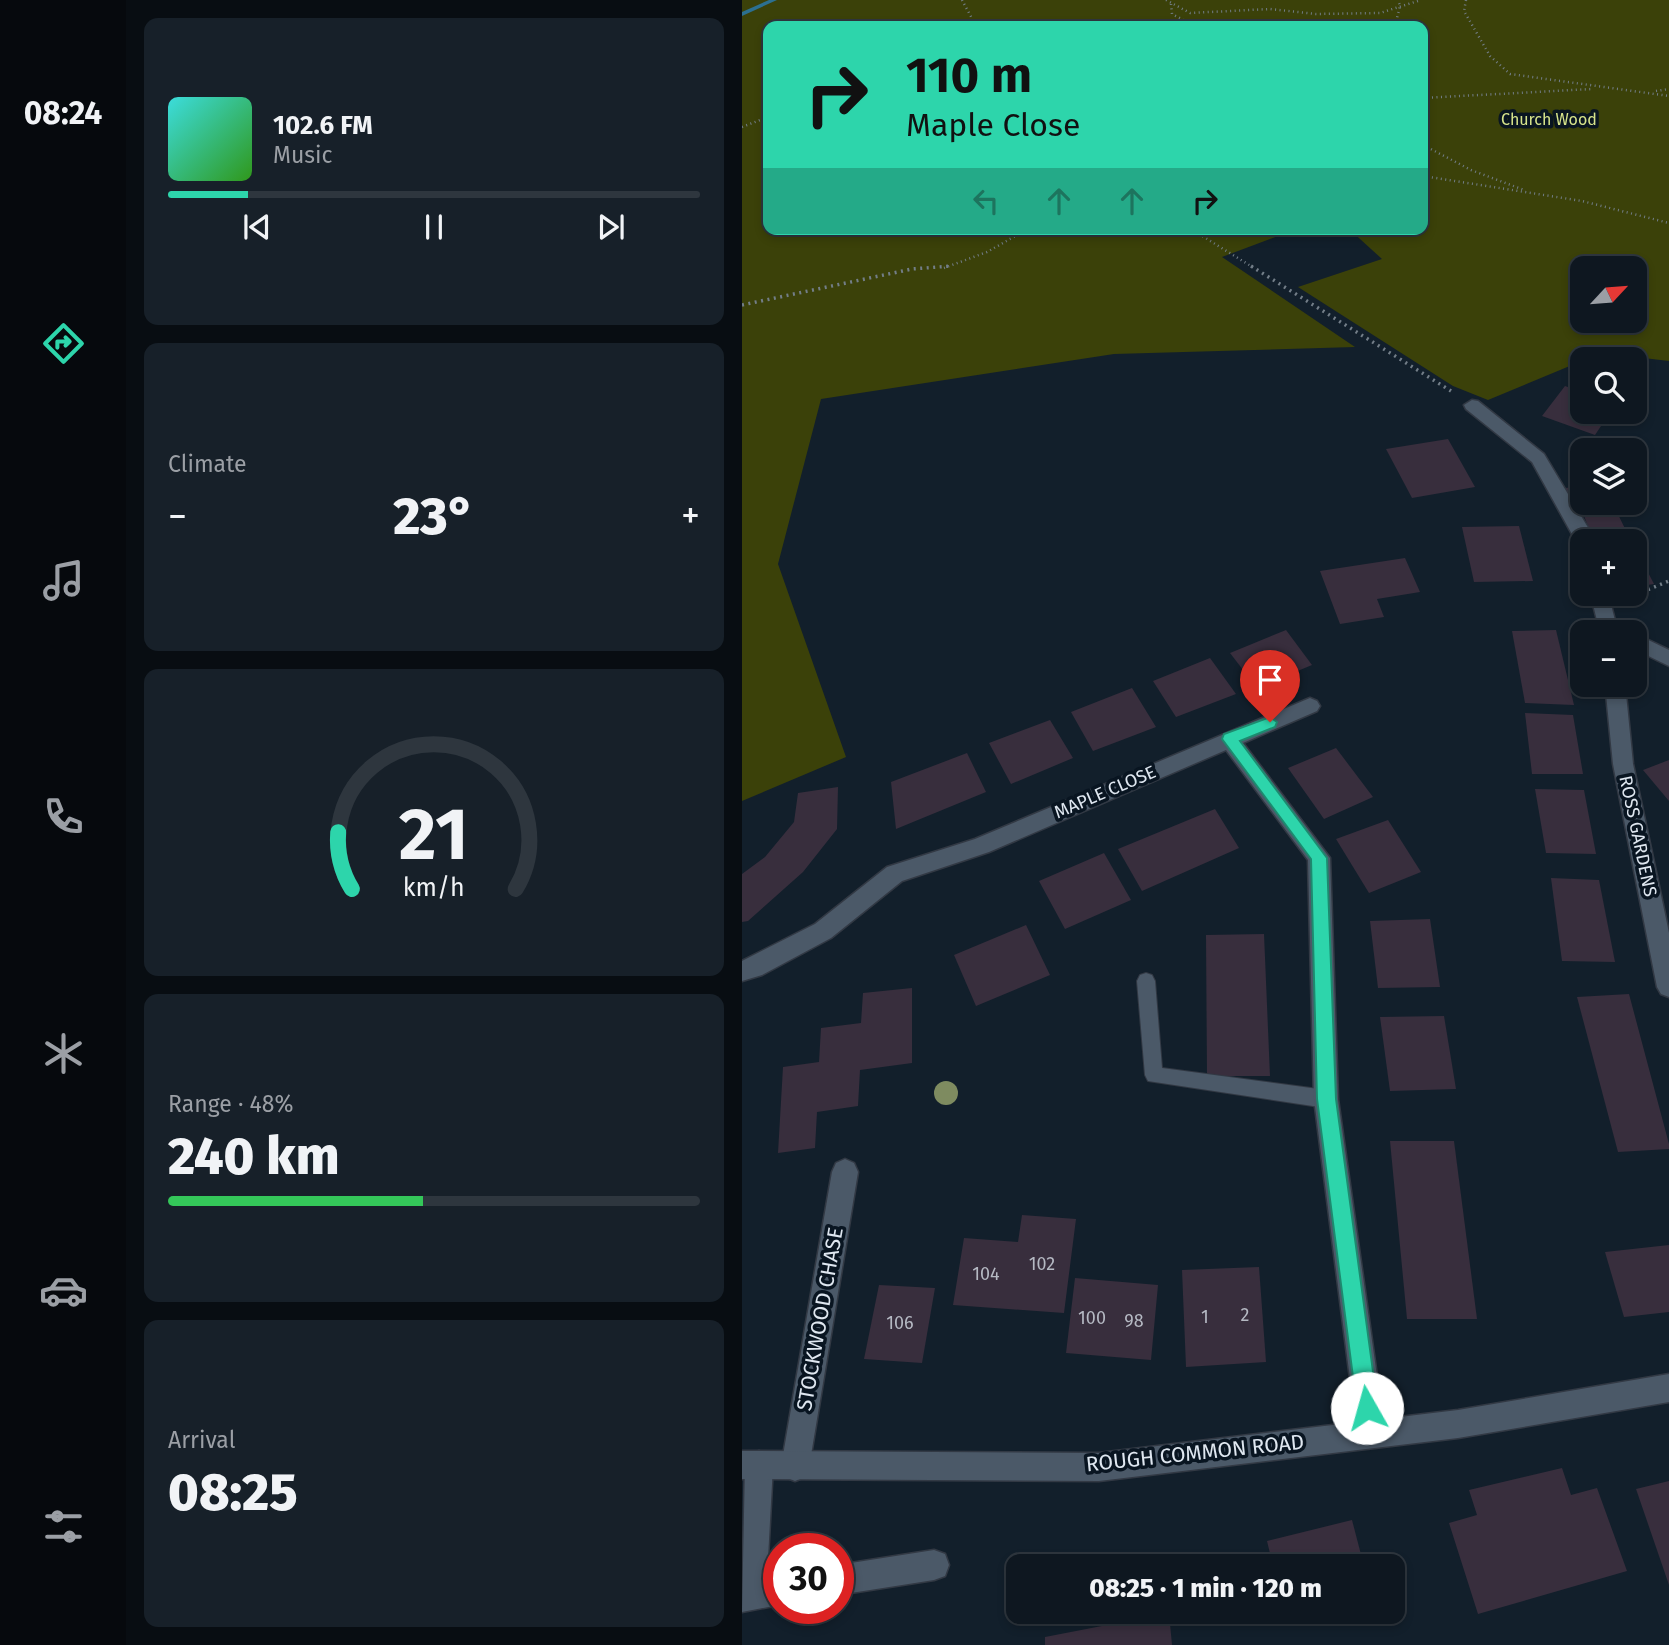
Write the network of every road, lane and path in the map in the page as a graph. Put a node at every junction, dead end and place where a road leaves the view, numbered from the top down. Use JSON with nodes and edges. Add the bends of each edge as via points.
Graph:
{"nodes":[{"id":1,"x":962,"y":0,"type":"edge"},
{"id":2,"x":1166,"y":0,"type":"edge"},
{"id":3,"x":1398,"y":0,"type":"edge"},
{"id":4,"x":1420,"y":0,"type":"edge"},
{"id":5,"x":1466,"y":0,"type":"edge"},
{"id":6,"x":1171,"y":3,"type":"junction"},
{"id":7,"x":1400,"y":6,"type":"junction"},
{"id":8,"x":973,"y":21,"type":"edge"},
{"id":9,"x":1185,"y":21,"type":"edge"},
{"id":10,"x":1396,"y":21,"type":"edge"},
{"id":11,"x":1603,"y":89,"type":"junction"},
{"id":12,"x":1669,"y":89,"type":"edge"},
{"id":13,"x":1651,"y":92,"type":"junction"},
{"id":14,"x":1669,"y":96,"type":"edge"},
{"id":15,"x":1428,"y":98,"type":"edge"},
{"id":16,"x":763,"y":119,"type":"edge"},
{"id":17,"x":742,"y":127,"type":"edge"},
{"id":18,"x":1428,"y":148,"type":"edge"},
{"id":19,"x":1428,"y":177,"type":"edge"},
{"id":20,"x":1534,"y":194,"type":"junction"},
{"id":21,"x":1669,"y":223,"type":"edge"},
{"id":22,"x":1017,"y":235,"type":"edge"},
{"id":23,"x":1201,"y":235,"type":"edge"},
{"id":24,"x":742,"y":304,"type":"edge"},
{"id":25,"x":1472,"y":405,"type":"joint"},
{"id":26,"x":1580,"y":529,"type":"edge"},
{"id":27,"x":1669,"y":581,"type":"edge"},
{"id":28,"x":1608,"y":618,"type":"edge"},
{"id":29,"x":1647,"y":647,"type":"edge"},
{"id":30,"x":1669,"y":659,"type":"edge"},
{"id":31,"x":1616,"y":697,"type":"edge"},
{"id":32,"x":1310,"y":706,"type":"dead end"},
{"id":33,"x":1229,"y":739,"type":"junction"},
{"id":34,"x":742,"y":971,"type":"edge"},
{"id":35,"x":1146,"y":981,"type":"dead end"},
{"id":36,"x":1669,"y":987,"type":"edge"},
{"id":37,"x":1326,"y":1099,"type":"junction"},
{"id":38,"x":845,"y":1172,"type":"dead end"},
{"id":39,"x":1669,"y":1388,"type":"edge"},
{"id":40,"x":1371,"y":1433,"type":"junction"},
{"id":41,"x":750,"y":1465,"type":"edge"},
{"id":42,"x":795,"y":1467,"type":"junction"},
{"id":43,"x":934,"y":1565,"type":"dead end"},
{"id":44,"x":854,"y":1578,"type":"edge"},
{"id":45,"x":757,"y":1594,"type":"edge"}],
"edges":[{"from":1,"to":8,"type":"path"},
{"from":2,"to":6,"type":"path"},
{"from":3,"to":7,"type":"path"},
{"from":4,"to":7,"type":"path"},
{"from":5,"to":11,"type":"path","via":[[1464,11],[1490,56],[1510,74]]},
{"from":6,"to":7,"type":"path","via":[[1190,13],[1270,9],[1380,13]]},
{"from":6,"to":9,"type":"path","via":[[1172,15]]},
{"from":7,"to":10,"type":"path"},
{"from":11,"to":13,"type":"path"},
{"from":11,"to":15,"type":"path"},
{"from":12,"to":13,"type":"path"},
{"from":13,"to":14,"type":"path"},
{"from":16,"to":17,"type":"path"},
{"from":18,"to":20,"type":"path"},
{"from":19,"to":20,"type":"path"},
{"from":20,"to":21,"type":"path"},
{"from":22,"to":24,"type":"path","via":[[947,268],[912,269]]},
{"from":23,"to":25,"type":"path"},
{"from":25,"to":26,"type":"street","via":[[1538,458]]},
{"from":27,"to":28,"type":"path"},
{"from":29,"to":30,"type":"street"},
{"from":31,"to":36,"type":"street","name":"ROSS GARDENS","via":[[1623,764]]},
{"from":32,"to":33,"type":"street","name":"MAPLE CLOSE"},
{"from":33,"to":34,"type":"street","name":"MAPLE CLOSE","via":[[981,846],[895,874],[823,931]]},
{"from":33,"to":37,"type":"street","via":[[1319,858]]},
{"from":35,"to":37,"type":"lane","via":[[1154,1075]]},
{"from":37,"to":40,"type":"street"},
{"from":38,"to":42,"type":"street","name":"STOCKWOOD CHASE"},
{"from":39,"to":40,"type":"street","name":"ROUGH COMMON ROAD","via":[[1458,1424]]},
{"from":40,"to":42,"type":"street","name":"ROUGH COMMON ROAD","via":[[1099,1467]]},
{"from":41,"to":42,"type":"street","name":"ROUGH COMMON ROAD"},
{"from":41,"to":45,"type":"street","name":"ROUGH COMMON ROAD"},
{"from":43,"to":44,"type":"street"}]}
